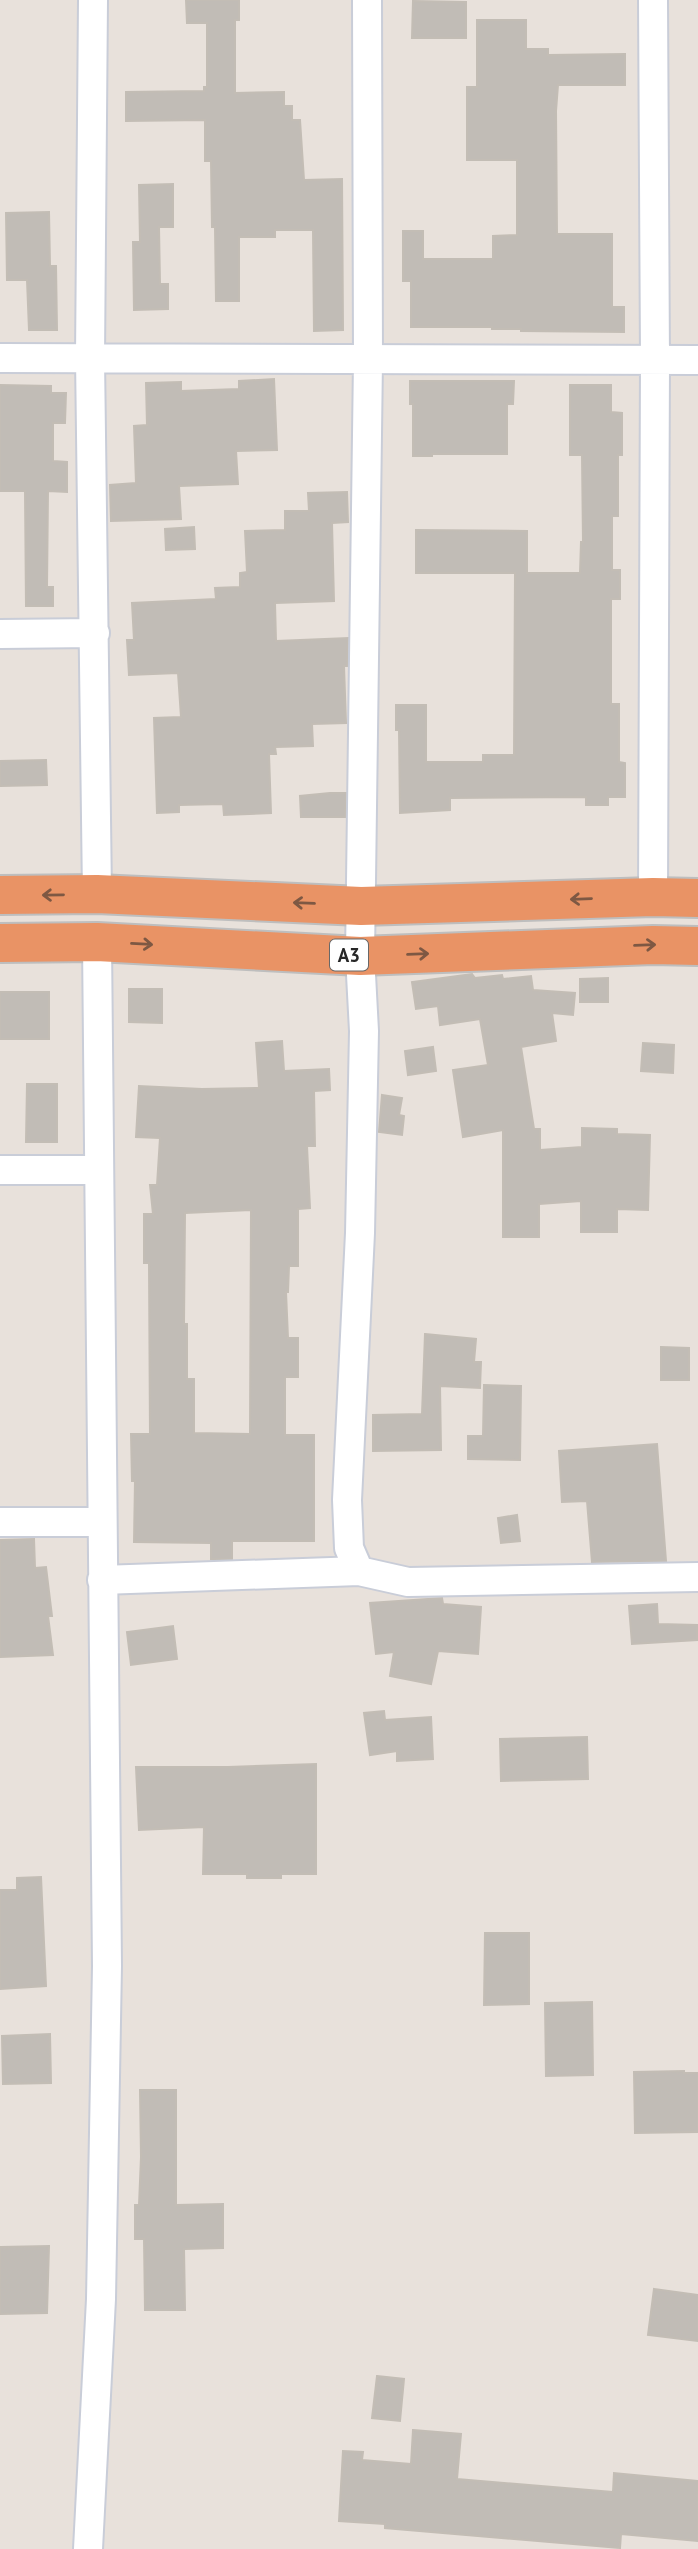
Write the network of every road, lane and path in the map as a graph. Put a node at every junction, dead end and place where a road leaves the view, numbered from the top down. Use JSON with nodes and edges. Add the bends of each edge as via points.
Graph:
{"nodes":[{"id":1,"x":93,"y":0,"type":"edge"},
{"id":2,"x":367,"y":0,"type":"edge"},
{"id":3,"x":653,"y":0,"type":"edge"},
{"id":4,"x":0,"y":358,"type":"edge"},
{"id":5,"x":90,"y":358,"type":"junction"},
{"id":6,"x":368,"y":360,"type":"junction"},
{"id":7,"x":655,"y":360,"type":"junction"},
{"id":8,"x":698,"y":360,"type":"edge"},
{"id":9,"x":95,"y":633,"type":"junction"},
{"id":10,"x":0,"y":634,"type":"edge"},
{"id":11,"x":96,"y":894,"type":"junction"},
{"id":12,"x":0,"y":895,"type":"edge"},
{"id":13,"x":653,"y":897,"type":"junction"},
{"id":14,"x":698,"y":898,"type":"edge"},
{"id":15,"x":361,"y":906,"type":"junction"},
{"id":16,"x":97,"y":942,"type":"junction"},
{"id":17,"x":0,"y":943,"type":"edge"},
{"id":18,"x":698,"y":946,"type":"edge"},
{"id":19,"x":360,"y":956,"type":"junction"},
{"id":20,"x":0,"y":1170,"type":"edge"},
{"id":21,"x":99,"y":1170,"type":"junction"},
{"id":22,"x":101,"y":1521,"type":"junction"},
{"id":23,"x":0,"y":1522,"type":"edge"},
{"id":24,"x":359,"y":1570,"type":"junction"},
{"id":25,"x":698,"y":1577,"type":"edge"},
{"id":26,"x":102,"y":1580,"type":"junction"},
{"id":27,"x":88,"y":2549,"type":"edge"}],
"edges":[{"from":1,"to":5,"type":"street"},
{"from":2,"to":6,"type":"street"},
{"from":3,"to":7,"type":"street"},
{"from":4,"to":5,"type":"street"},
{"from":5,"to":6,"type":"street"},
{"from":5,"to":9,"type":"street"},
{"from":6,"to":7,"type":"street"},
{"from":6,"to":15,"type":"street"},
{"from":7,"to":8,"type":"street"},
{"from":7,"to":13,"type":"street"},
{"from":9,"to":10,"type":"street"},
{"from":9,"to":11,"type":"street"},
{"from":11,"to":12,"type":"highway","one_way":true},
{"from":15,"to":11,"type":"highway","one_way":true},
{"from":13,"to":14,"type":"highway"},
{"from":13,"to":15,"type":"highway","one_way":true},
{"from":15,"to":19,"type":"street"},
{"from":16,"to":17,"type":"highway","number":"A3"},
{"from":16,"to":19,"type":"highway","number":"A3","one_way":true},
{"from":16,"to":21,"type":"street"},
{"from":19,"to":18,"type":"highway","number":"A3","one_way":true},
{"from":19,"to":24,"type":"street","via":[[364,1031],[360,1206],[347,1500],[349,1548]]},
{"from":20,"to":21,"type":"street"},
{"from":21,"to":22,"type":"street"},
{"from":22,"to":23,"type":"street"},
{"from":22,"to":26,"type":"street"},
{"from":24,"to":25,"type":"street","via":[[408,1581]]},
{"from":24,"to":26,"type":"street"},
{"from":26,"to":27,"type":"street","via":[[106,1980],[101,2299]]}]}
